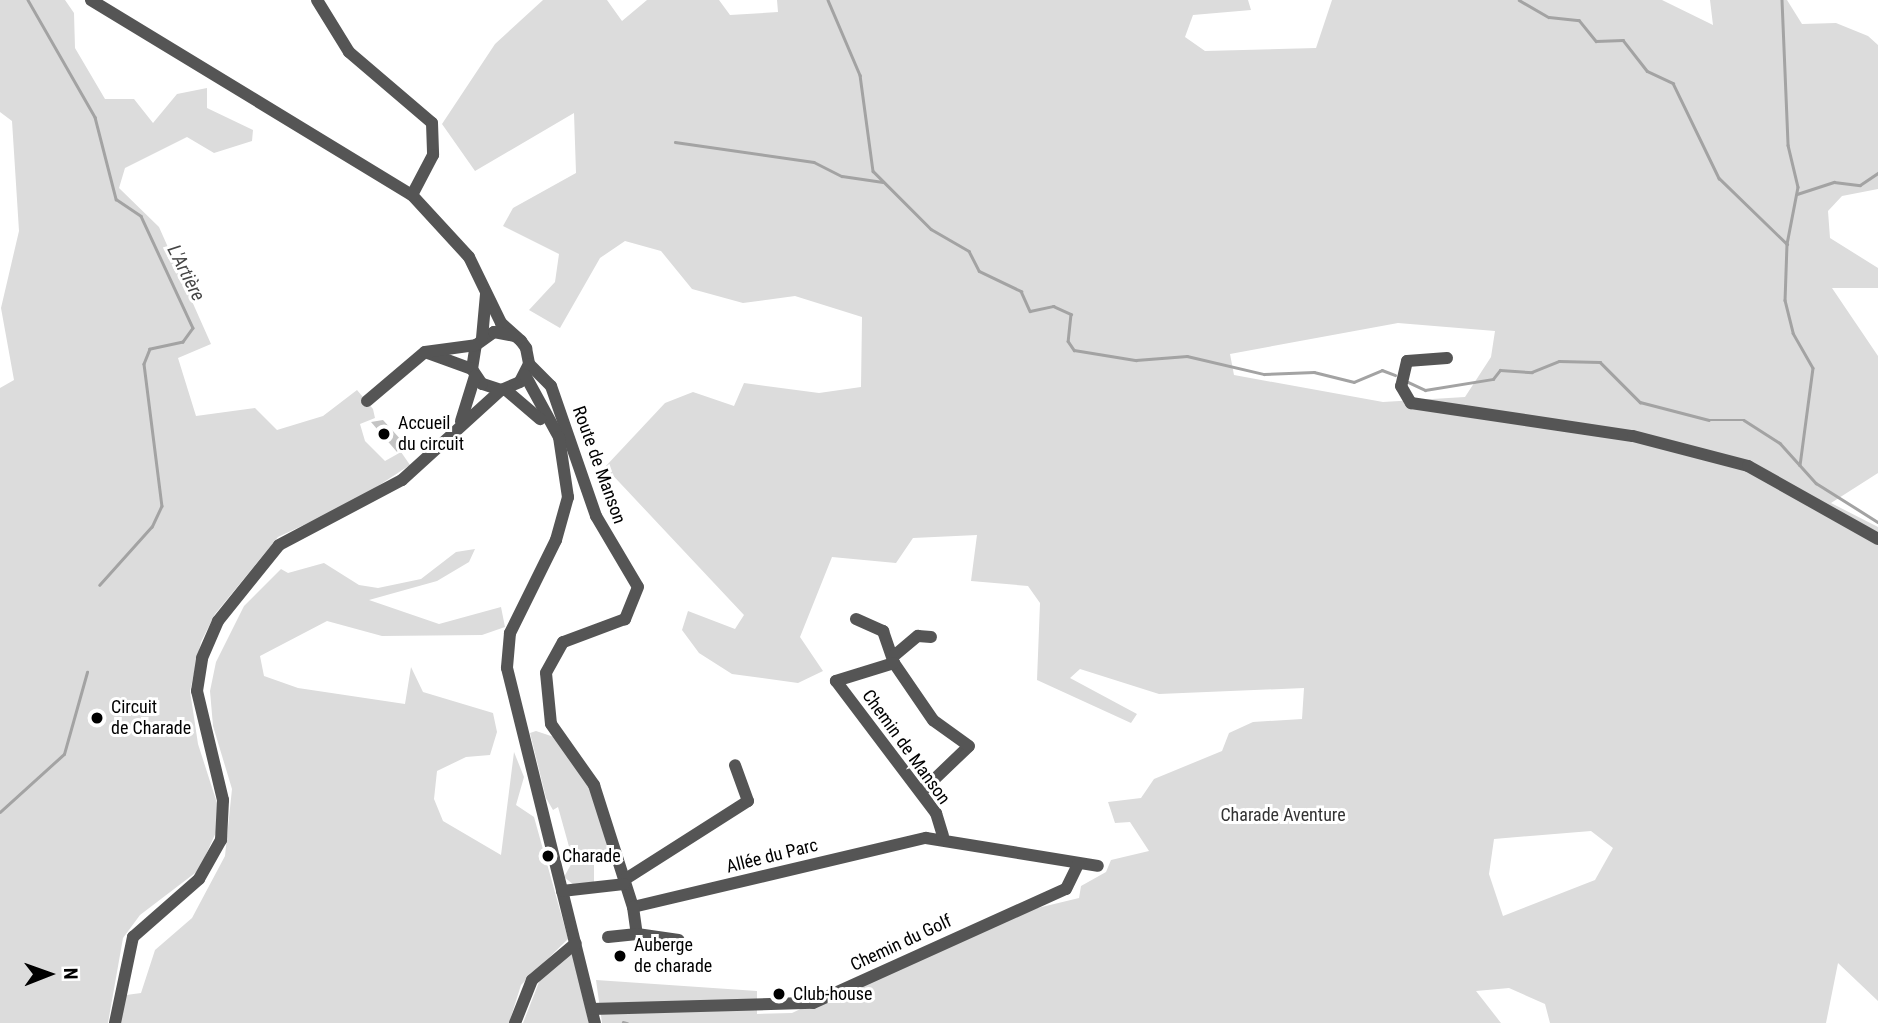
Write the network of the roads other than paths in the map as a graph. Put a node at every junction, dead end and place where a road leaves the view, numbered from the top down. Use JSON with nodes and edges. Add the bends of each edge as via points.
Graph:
{"nodes":[{"id":1,"x":92,"y":0,"type":"edge"},
{"id":2,"x":317,"y":0,"type":"edge"},
{"id":3,"x":412,"y":195,"type":"junction"},
{"id":4,"x":481,"y":277,"type":"junction"},
{"id":5,"x":514,"y":336,"type":"junction"},
{"id":6,"x":479,"y":342,"type":"junction"},
{"id":7,"x":425,"y":352,"type":"junction"},
{"id":8,"x":1447,"y":358,"type":"dead end"},
{"id":9,"x":527,"y":370,"type":"junction"},
{"id":10,"x":473,"y":372,"type":"junction"},
{"id":11,"x":503,"y":390,"type":"junction"},
{"id":12,"x":367,"y":401,"type":"dead end"},
{"id":13,"x":443,"y":446,"type":"junction"},
{"id":14,"x":562,"y":448,"type":"junction"},
{"id":15,"x":1878,"y":539,"type":"edge"},
{"id":16,"x":856,"y":619,"type":"dead end"},
{"id":17,"x":931,"y":637,"type":"dead end"},
{"id":18,"x":894,"y":659,"type":"junction"},
{"id":19,"x":735,"y":765,"type":"dead end"},
{"id":20,"x":921,"y":792,"type":"junction"},
{"id":21,"x":943,"y":836,"type":"junction"},
{"id":22,"x":1078,"y":864,"type":"junction"},
{"id":23,"x":1098,"y":866,"type":"dead end"},
{"id":24,"x":624,"y":882,"type":"junction"},
{"id":25,"x":562,"y":891,"type":"junction"},
{"id":26,"x":633,"y":907,"type":"junction"},
{"id":27,"x":638,"y":934,"type":"junction"},
{"id":28,"x":608,"y":937,"type":"dead end"},
{"id":29,"x":679,"y":940,"type":"dead end"},
{"id":30,"x":576,"y":943,"type":"junction"},
{"id":31,"x":592,"y":1009,"type":"junction"},
{"id":32,"x":115,"y":1023,"type":"edge"},
{"id":33,"x":515,"y":1023,"type":"edge"},
{"id":34,"x":595,"y":1023,"type":"edge"}],
"edges":[{"from":1,"to":3,"type":"street"},
{"from":2,"to":3,"type":"street","via":[[349,52],[432,123],[433,155]]},
{"from":3,"to":4,"type":"street"},
{"from":4,"to":5,"type":"street","via":[[498,318]]},
{"from":4,"to":6,"type":"street","via":[[487,304]]},
{"from":5,"to":6,"type":"street","via":[[494,332]]},
{"from":5,"to":9,"type":"street"},
{"from":6,"to":7,"type":"street"},
{"from":6,"to":10,"type":"street"},
{"from":7,"to":10,"type":"street"},
{"from":7,"to":12,"type":"street"},
{"from":8,"to":15,"type":"street","via":[[1408,361],[1401,386],[1411,403],[1633,436],[1748,466]]},
{"from":9,"to":11,"type":"street"},
{"from":9,"to":14,"type":"street"},
{"from":9,"to":24,"type":"street","name":"Route de Manson","via":[[549,384],[596,516],[638,587],[625,619],[563,642],[546,673],[551,724],[594,785]]},
{"from":10,"to":11,"type":"street"},
{"from":10,"to":13,"type":"street","via":[[467,410]]},
{"from":11,"to":13,"type":"street"},
{"from":11,"to":14,"type":"street","via":[[530,407]]},
{"from":13,"to":32,"type":"street","via":[[385,491],[279,545],[218,621],[202,658],[197,691],[223,800],[221,841],[199,879],[133,937]]},
{"from":14,"to":25,"type":"street","via":[[569,485],[562,523],[507,648],[511,692]]},
{"from":16,"to":18,"type":"street","via":[[883,631]]},
{"from":17,"to":18,"type":"street","via":[[918,636]]},
{"from":18,"to":20,"type":"street","via":[[933,720],[969,746]]},
{"from":18,"to":20,"type":"street","name":"Chemin de Manson","via":[[836,681]]},
{"from":19,"to":24,"type":"street","via":[[748,801]]},
{"from":20,"to":21,"type":"street","name":"Chemin de Manson"},
{"from":21,"to":22,"type":"street"},
{"from":21,"to":26,"type":"street","name":"Allée du Parc"},
{"from":22,"to":23,"type":"street"},
{"from":22,"to":31,"type":"street","name":"Chemin du Golf","via":[[1066,889],[813,1003]]},
{"from":24,"to":25,"type":"street"},
{"from":24,"to":26,"type":"street"},
{"from":25,"to":30,"type":"street"},
{"from":26,"to":27,"type":"street"},
{"from":27,"to":28,"type":"street"},
{"from":27,"to":29,"type":"street"},
{"from":30,"to":31,"type":"street"},
{"from":30,"to":33,"type":"street","via":[[532,980]]},
{"from":31,"to":34,"type":"street"}]}
